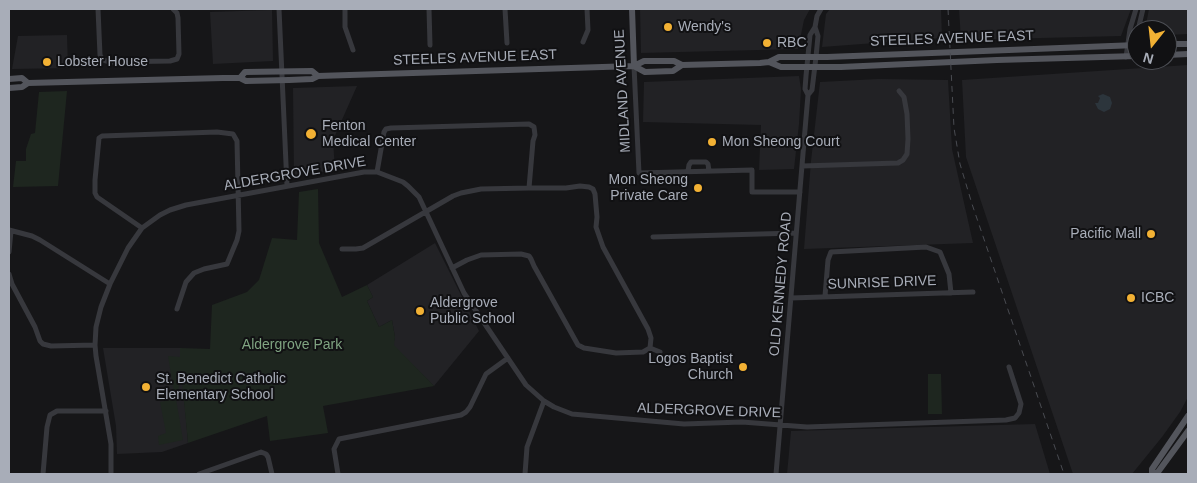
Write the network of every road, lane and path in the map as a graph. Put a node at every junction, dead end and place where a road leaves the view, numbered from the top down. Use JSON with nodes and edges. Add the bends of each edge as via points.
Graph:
{"nodes":[{"id":1,"x":98,"y":9,"type":"edge"},
{"id":2,"x":173,"y":9,"type":"edge"},
{"id":3,"x":280,"y":9,"type":"edge"},
{"id":4,"x":345,"y":9,"type":"edge"},
{"id":5,"x":429,"y":9,"type":"edge"},
{"id":6,"x":505,"y":9,"type":"edge"},
{"id":7,"x":587,"y":9,"type":"edge"},
{"id":8,"x":632,"y":9,"type":"edge"},
{"id":9,"x":821,"y":9,"type":"edge"},
{"id":10,"x":815,"y":26,"type":"junction"},
{"id":11,"x":583,"y":42,"type":"dead end"},
{"id":12,"x":507,"y":43,"type":"dead end"},
{"id":13,"x":430,"y":45,"type":"dead end"},
{"id":14,"x":1127,"y":46,"type":"edge"},
{"id":15,"x":352,"y":50,"type":"dead end"},
{"id":16,"x":1127,"y":52,"type":"edge"},
{"id":17,"x":808,"y":57,"type":"junction"},
{"id":18,"x":816,"y":57,"type":"junction"},
{"id":19,"x":1126,"y":57,"type":"joint"},
{"id":20,"x":769,"y":62,"type":"junction"},
{"id":21,"x":634,"y":66,"type":"junction"},
{"id":22,"x":682,"y":66,"type":"junction"},
{"id":23,"x":811,"y":67,"type":"junction"},
{"id":24,"x":282,"y":71,"type":"junction"},
{"id":25,"x":318,"y":76,"type":"junction"},
{"id":26,"x":240,"y":78,"type":"junction"},
{"id":27,"x":9,"y":79,"type":"edge"},
{"id":28,"x":282,"y":80,"type":"junction"},
{"id":29,"x":28,"y":82,"type":"junction"},
{"id":30,"x":9,"y":88,"type":"edge"},
{"id":31,"x":899,"y":91,"type":"dead end"},
{"id":32,"x":802,"y":166,"type":"junction"},
{"id":33,"x":709,"y":171,"type":"junction"},
{"id":34,"x":377,"y":172,"type":"junction"},
{"id":35,"x":688,"y":172,"type":"junction"},
{"id":36,"x":287,"y":186,"type":"junction"},
{"id":37,"x":529,"y":188,"type":"junction"},
{"id":38,"x":800,"y":192,"type":"junction"},
{"id":39,"x":238,"y":195,"type":"junction"},
{"id":40,"x":426,"y":212,"type":"junction"},
{"id":41,"x":142,"y":228,"type":"junction"},
{"id":42,"x":10,"y":230,"type":"edge"},
{"id":43,"x":796,"y":233,"type":"junction"},
{"id":44,"x":653,"y":237,"type":"dead end"},
{"id":45,"x":342,"y":249,"type":"dead end"},
{"id":46,"x":9,"y":252,"type":"edge"},
{"id":47,"x":452,"y":268,"type":"junction"},
{"id":48,"x":9,"y":274,"type":"edge"},
{"id":49,"x":110,"y":284,"type":"junction"},
{"id":50,"x":973,"y":292,"type":"dead end"},
{"id":51,"x":951,"y":293,"type":"junction"},
{"id":52,"x":825,"y":296,"type":"junction"},
{"id":53,"x":791,"y":298,"type":"junction"},
{"id":54,"x":177,"y":308,"type":"dead end"},
{"id":55,"x":95,"y":345,"type":"junction"},
{"id":56,"x":650,"y":348,"type":"junction"},
{"id":57,"x":660,"y":352,"type":"dead end"},
{"id":58,"x":508,"y":358,"type":"junction"},
{"id":59,"x":1009,"y":367,"type":"dead end"},
{"id":60,"x":544,"y":401,"type":"junction"},
{"id":61,"x":106,"y":411,"type":"junction"},
{"id":62,"x":1188,"y":416,"type":"edge"},
{"id":63,"x":780,"y":425,"type":"junction"},
{"id":64,"x":1188,"y":431,"type":"edge"},
{"id":65,"x":43,"y":474,"type":"edge"},
{"id":66,"x":111,"y":474,"type":"edge"},
{"id":67,"x":199,"y":474,"type":"edge"},
{"id":68,"x":272,"y":474,"type":"edge"},
{"id":69,"x":338,"y":474,"type":"edge"},
{"id":70,"x":526,"y":474,"type":"edge"},
{"id":71,"x":776,"y":474,"type":"edge"},
{"id":72,"x":1153,"y":474,"type":"edge"}],
"edges":[{"from":1,"to":2,"type":"street","via":[[100,54],[103,60],[110,62],[177,59],[178,18]]},
{"from":3,"to":24,"type":"street"},
{"from":4,"to":15,"type":"street","via":[[345,27]]},
{"from":5,"to":13,"type":"street"},
{"from":6,"to":12,"type":"street"},
{"from":7,"to":11,"type":"street","via":[[588,30]]},
{"from":8,"to":21,"type":"main road","name":"MIDLAND AVENUE"},
{"from":9,"to":10,"type":"street"},
{"from":10,"to":17,"type":"street","via":[[810,35]]},
{"from":10,"to":18,"type":"street","name":"OLD KENNEDY ROAD","via":[[818,36]]},
{"from":14,"to":18,"type":"main road","name":"STEELES AVENUE EAST"},
{"from":16,"to":19,"type":"street"},
{"from":17,"to":18,"type":"main road","name":"STEELES AVENUE EAST"},
{"from":17,"to":20,"type":"main road","name":"STEELES AVENUE EAST","via":[[779,57]]},
{"from":17,"to":23,"type":"street"},
{"from":18,"to":23,"type":"street","name":"OLD KENNEDY ROAD"},
{"from":19,"to":23,"type":"main road","name":"STEELES AVENUE EAST"},
{"from":20,"to":22,"type":"main road","name":"STEELES AVENUE EAST"},
{"from":20,"to":23,"type":"main road","name":"STEELES AVENUE EAST","via":[[781,67]]},
{"from":21,"to":22,"type":"main road","name":"STEELES AVENUE EAST","via":[[644,62],[674,61]]},
{"from":21,"to":22,"type":"main road","name":"STEELES AVENUE EAST","via":[[644,72],[673,71]]},
{"from":21,"to":25,"type":"main road","name":"STEELES AVENUE EAST"},
{"from":21,"to":35,"type":"street","name":"MIDLAND AVENUE","via":[[639,173]]},
{"from":23,"to":32,"type":"street","name":"OLD KENNEDY ROAD","via":[[805,89],[808,96]]},
{"from":24,"to":25,"type":"main road","name":"STEELES AVENUE EAST","via":[[312,71]]},
{"from":24,"to":26,"type":"main road","name":"STEELES AVENUE EAST","via":[[246,72]]},
{"from":24,"to":28,"type":"street"},
{"from":25,"to":28,"type":"main road","name":"STEELES AVENUE EAST"},
{"from":26,"to":28,"type":"main road","name":"STEELES AVENUE EAST"},
{"from":26,"to":29,"type":"main road","name":"STEELES AVENUE EAST"},
{"from":27,"to":29,"type":"main road","name":"STEELES AVENUE EAST","via":[[22,78]]},
{"from":28,"to":36,"type":"street"},
{"from":29,"to":30,"type":"main road","name":"STEELES AVENUE EAST","via":[[22,88]]},
{"from":31,"to":32,"type":"street","via":[[904,97],[908,139],[903,160],[898,163]]},
{"from":32,"to":38,"type":"street","name":"OLD KENNEDY ROAD"},
{"from":33,"to":35,"type":"street"},
{"from":33,"to":35,"type":"street","via":[[706,162],[691,162]]},
{"from":33,"to":38,"type":"street","via":[[752,170],[752,192]]},
{"from":34,"to":36,"type":"street","name":"ALDERGROVE DRIVE"},
{"from":34,"to":37,"type":"street","via":[[386,129],[529,124],[535,130]]},
{"from":34,"to":40,"type":"street","name":"ALDERGROVE DRIVE","via":[[408,186],[419,197]]},
{"from":36,"to":39,"type":"street","name":"ALDERGROVE DRIVE"},
{"from":37,"to":40,"type":"street","via":[[481,189],[462,193]]},
{"from":37,"to":56,"type":"street","via":[[580,186],[593,189],[596,227],[602,248],[648,329]]},
{"from":38,"to":43,"type":"street","name":"OLD KENNEDY ROAD"},
{"from":39,"to":41,"type":"street","name":"ALDERGROVE DRIVE","via":[[179,207]]},
{"from":39,"to":41,"type":"street","via":[[238,141],[233,134],[102,136],[99,138],[95,180],[97,197]]},
{"from":39,"to":54,"type":"street","via":[[239,231],[227,264],[194,273],[186,282]]},
{"from":40,"to":45,"type":"street","via":[[363,248]]},
{"from":40,"to":47,"type":"street","name":"ALDERGROVE DRIVE"},
{"from":41,"to":49,"type":"street","name":"ALDERGROVE DRIVE"},
{"from":42,"to":46,"type":"street"},
{"from":42,"to":49,"type":"street","via":[[40,240]]},
{"from":43,"to":44,"type":"street"},
{"from":43,"to":53,"type":"street","name":"OLD KENNEDY ROAD"},
{"from":47,"to":56,"type":"street","via":[[481,255],[529,256],[578,345],[616,353],[643,352]]},
{"from":47,"to":58,"type":"street","name":"ALDERGROVE DRIVE","via":[[470,303]]},
{"from":48,"to":55,"type":"street","via":[[43,344]]},
{"from":49,"to":55,"type":"street","name":"ALDERGROVE DRIVE","via":[[96,327]]},
{"from":50,"to":51,"type":"street","name":"SUNRISE DRIVE"},
{"from":51,"to":52,"type":"street","name":"SUNRISE DRIVE"},
{"from":51,"to":52,"type":"street","via":[[949,274],[940,252],[926,247],[831,252]]},
{"from":52,"to":53,"type":"street","name":"SUNRISE DRIVE"},
{"from":53,"to":63,"type":"street","name":"OLD KENNEDY ROAD"},
{"from":55,"to":61,"type":"street","name":"ALDERGROVE DRIVE"},
{"from":56,"to":57,"type":"street"},
{"from":58,"to":60,"type":"street","name":"ALDERGROVE DRIVE","via":[[526,385]]},
{"from":58,"to":69,"type":"street","via":[[486,374],[470,407],[461,416],[339,439],[334,449]]},
{"from":59,"to":63,"type":"street","name":"ALDERGROVE DRIVE","via":[[1021,404],[1015,418],[807,427]]},
{"from":60,"to":63,"type":"street","name":"ALDERGROVE DRIVE","via":[[581,415],[684,424],[742,422]]},
{"from":60,"to":70,"type":"street","via":[[527,447]]},
{"from":61,"to":65,"type":"street","via":[[57,411],[50,415]]},
{"from":61,"to":66,"type":"street","name":"ALDERGROVE DRIVE"},
{"from":62,"to":72,"type":"main road","via":[[1152,469]]},
{"from":63,"to":71,"type":"street","name":"OLD KENNEDY ROAD"},
{"from":64,"to":72,"type":"main road","via":[[1158,472]]},
{"from":67,"to":68,"type":"street","via":[[261,452],[268,457]]}]}
